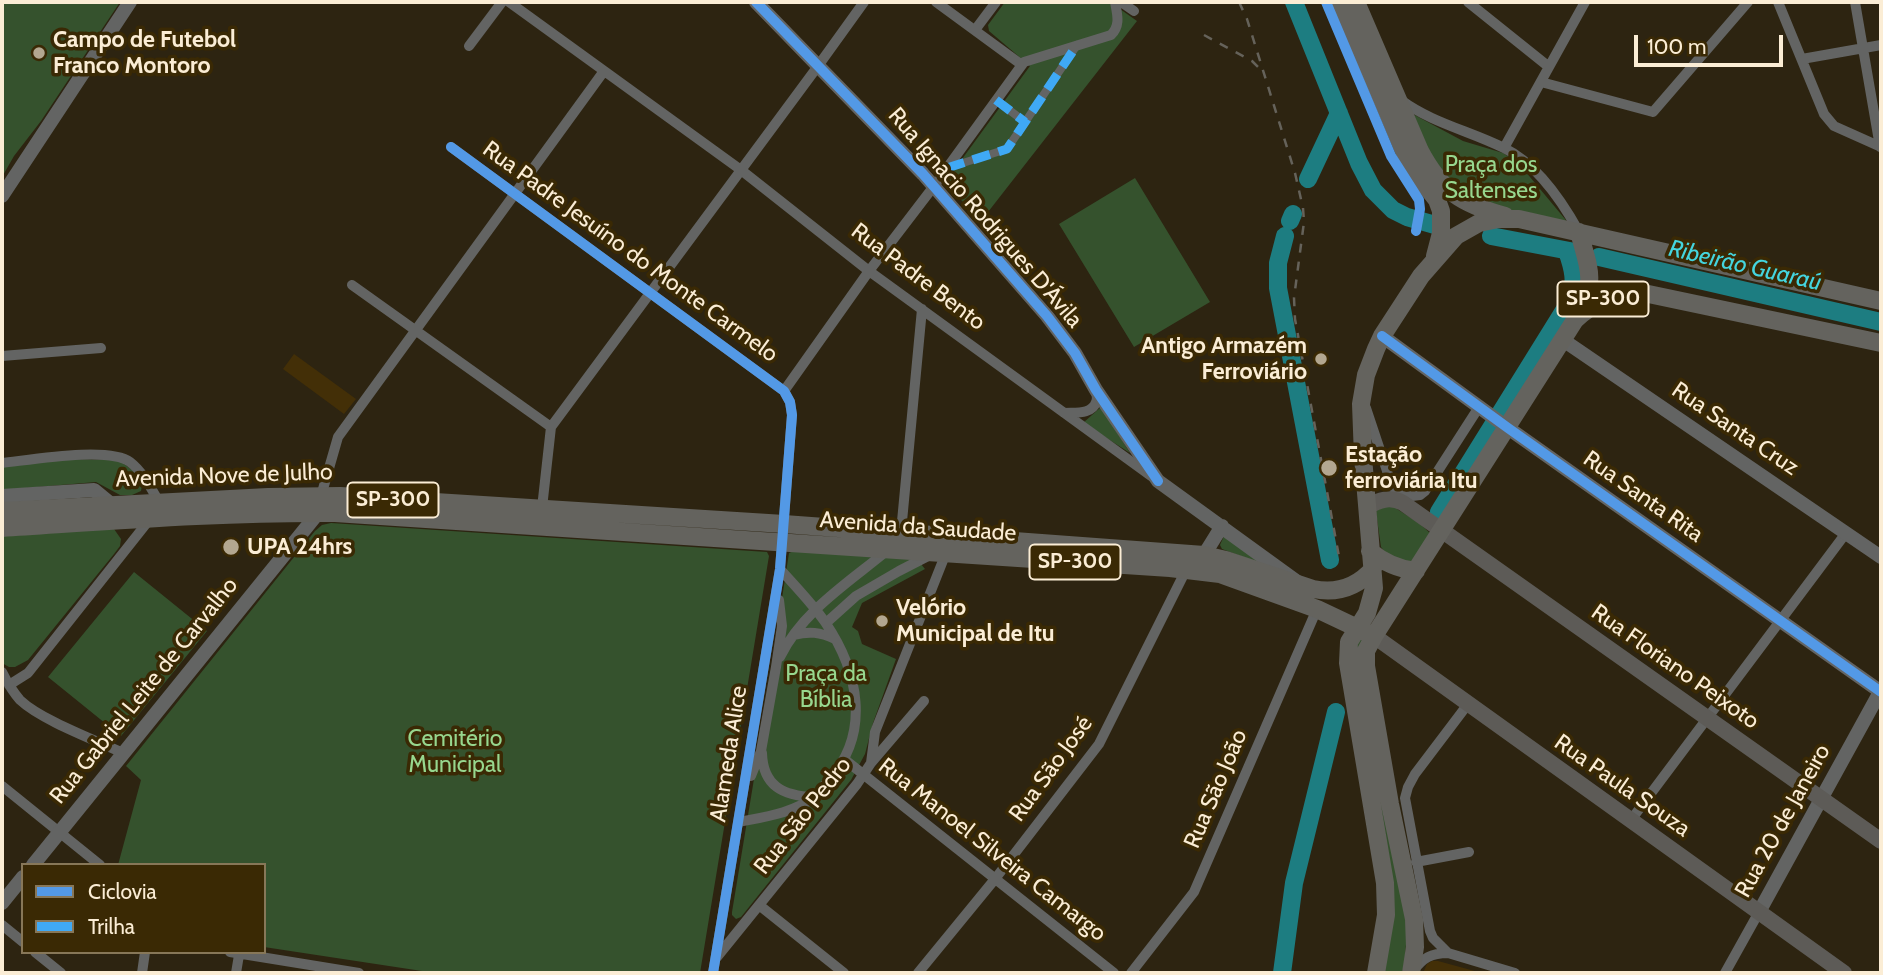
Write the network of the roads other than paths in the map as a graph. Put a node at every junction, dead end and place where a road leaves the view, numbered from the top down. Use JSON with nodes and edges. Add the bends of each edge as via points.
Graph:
{"nodes":[{"id":1,"x":130,"y":2,"type":"edge"},
{"id":2,"x":502,"y":2,"type":"edge"},
{"id":3,"x":509,"y":2,"type":"edge"},
{"id":4,"x":756,"y":2,"type":"edge"},
{"id":5,"x":864,"y":2,"type":"edge"},
{"id":6,"x":936,"y":2,"type":"edge"},
{"id":7,"x":996,"y":2,"type":"edge"},
{"id":8,"x":1115,"y":2,"type":"edge"},
{"id":9,"x":1121,"y":2,"type":"edge"},
{"id":10,"x":1340,"y":2,"type":"edge"},
{"id":11,"x":1356,"y":2,"type":"edge"},
{"id":12,"x":1468,"y":2,"type":"edge"},
{"id":13,"x":1586,"y":2,"type":"edge"},
{"id":14,"x":1748,"y":2,"type":"edge"},
{"id":15,"x":1778,"y":2,"type":"edge"},
{"id":16,"x":1855,"y":2,"type":"edge"},
{"id":17,"x":1134,"y":11,"type":"dead end"},
{"id":18,"x":975,"y":30,"type":"junction"},
{"id":19,"x":1077,"y":45,"type":"junction"},
{"id":20,"x":1881,"y":45,"type":"edge"},
{"id":21,"x":469,"y":46,"type":"dead end"},
{"id":22,"x":1863,"y":48,"type":"junction"},
{"id":23,"x":1802,"y":59,"type":"junction"},
{"id":24,"x":1022,"y":65,"type":"junction"},
{"id":25,"x":818,"y":66,"type":"junction"},
{"id":26,"x":1549,"y":67,"type":"junction"},
{"id":27,"x":604,"y":71,"type":"junction"},
{"id":28,"x":1541,"y":82,"type":"junction"},
{"id":29,"x":1396,"y":96,"type":"junction"},
{"id":30,"x":996,"y":100,"type":"junction"},
{"id":31,"x":1025,"y":122,"type":"junction"},
{"id":32,"x":451,"y":147,"type":"dead end"},
{"id":33,"x":1880,"y":147,"type":"edge"},
{"id":34,"x":1504,"y":148,"type":"junction"},
{"id":35,"x":947,"y":168,"type":"junction"},
{"id":36,"x":741,"y":170,"type":"junction"},
{"id":37,"x":934,"y":186,"type":"junction"},
{"id":38,"x":515,"y":194,"type":"junction"},
{"id":39,"x":2,"y":196,"type":"edge"},
{"id":40,"x":1519,"y":219,"type":"junction"},
{"id":41,"x":1579,"y":232,"type":"junction"},
{"id":42,"x":1433,"y":260,"type":"junction"},
{"id":43,"x":869,"y":271,"type":"junction"},
{"id":44,"x":352,"y":285,"type":"dead end"},
{"id":45,"x":650,"y":293,"type":"junction"},
{"id":46,"x":1881,"y":301,"type":"edge"},
{"id":47,"x":922,"y":309,"type":"junction"},
{"id":48,"x":1575,"y":320,"type":"junction"},
{"id":49,"x":415,"y":330,"type":"junction"},
{"id":50,"x":1382,"y":336,"type":"junction"},
{"id":51,"x":1563,"y":340,"type":"junction"},
{"id":52,"x":1881,"y":343,"type":"edge"},
{"id":53,"x":101,"y":348,"type":"dead end"},
{"id":54,"x":2,"y":356,"type":"edge"},
{"id":55,"x":1096,"y":390,"type":"junction"},
{"id":56,"x":784,"y":391,"type":"junction"},
{"id":57,"x":1362,"y":399,"type":"junction"},
{"id":58,"x":1483,"y":410,"type":"junction"},
{"id":59,"x":1064,"y":413,"type":"junction"},
{"id":60,"x":1505,"y":426,"type":"junction"},
{"id":61,"x":551,"y":427,"type":"junction"},
{"id":62,"x":2,"y":463,"type":"edge"},
{"id":63,"x":1158,"y":481,"type":"junction"},
{"id":64,"x":2,"y":496,"type":"edge"},
{"id":65,"x":1399,"y":498,"type":"junction"},
{"id":66,"x":159,"y":502,"type":"junction"},
{"id":67,"x":319,"y":504,"type":"junction"},
{"id":68,"x":111,"y":505,"type":"junction"},
{"id":69,"x":1367,"y":507,"type":"junction"},
{"id":70,"x":542,"y":508,"type":"junction"},
{"id":71,"x":2,"y":511,"type":"edge"},
{"id":72,"x":149,"y":519,"type":"junction"},
{"id":73,"x":1222,"y":526,"type":"junction"},
{"id":74,"x":2,"y":528,"type":"edge"},
{"id":75,"x":1442,"y":530,"type":"junction"},
{"id":76,"x":901,"y":532,"type":"junction"},
{"id":77,"x":783,"y":533,"type":"junction"},
{"id":78,"x":1846,"y":533,"type":"junction"},
{"id":79,"x":941,"y":547,"type":"junction"},
{"id":80,"x":889,"y":549,"type":"junction"},
{"id":81,"x":1204,"y":555,"type":"junction"},
{"id":82,"x":1881,"y":557,"type":"edge"},
{"id":83,"x":1371,"y":560,"type":"junction"},
{"id":84,"x":869,"y":566,"type":"junction"},
{"id":85,"x":780,"y":569,"type":"junction"},
{"id":86,"x":1186,"y":570,"type":"junction"},
{"id":87,"x":1416,"y":570,"type":"junction"},
{"id":88,"x":876,"y":583,"type":"junction"},
{"id":89,"x":778,"y":584,"type":"junction"},
{"id":90,"x":1303,"y":586,"type":"junction"},
{"id":91,"x":1317,"y":608,"type":"junction"},
{"id":92,"x":815,"y":609,"type":"junction"},
{"id":93,"x":1781,"y":620,"type":"junction"},
{"id":94,"x":826,"y":623,"type":"junction"},
{"id":95,"x":1357,"y":628,"type":"junction"},
{"id":96,"x":794,"y":635,"type":"junction"},
{"id":97,"x":1374,"y":636,"type":"junction"},
{"id":98,"x":835,"y":639,"type":"junction"},
{"id":99,"x":776,"y":667,"type":"junction"},
{"id":100,"x":2,"y":673,"type":"edge"},
{"id":101,"x":9,"y":685,"type":"junction"},
{"id":102,"x":1881,"y":691,"type":"edge"},
{"id":103,"x":924,"y":701,"type":"dead end"},
{"id":104,"x":1468,"y":704,"type":"junction"},
{"id":105,"x":1707,"y":718,"type":"junction"},
{"id":106,"x":761,"y":751,"type":"junction"},
{"id":107,"x":123,"y":753,"type":"junction"},
{"id":108,"x":844,"y":759,"type":"junction"},
{"id":109,"x":871,"y":763,"type":"junction"},
{"id":110,"x":864,"y":775,"type":"junction"},
{"id":111,"x":745,"y":784,"type":"junction"},
{"id":112,"x":2,"y":786,"type":"edge"},
{"id":113,"x":814,"y":796,"type":"junction"},
{"id":114,"x":1822,"y":798,"type":"junction"},
{"id":115,"x":1631,"y":820,"type":"junction"},
{"id":116,"x":739,"y":822,"type":"junction"},
{"id":117,"x":59,"y":832,"type":"junction"},
{"id":118,"x":1881,"y":841,"type":"edge"},
{"id":119,"x":1469,"y":852,"type":"dead end"},
{"id":120,"x":1416,"y":862,"type":"junction"},
{"id":121,"x":35,"y":863,"type":"edge"},
{"id":122,"x":98,"y":863,"type":"edge"},
{"id":123,"x":995,"y":879,"type":"junction"},
{"id":124,"x":21,"y":880,"type":"edge"},
{"id":125,"x":2,"y":904,"type":"edge"},
{"id":126,"x":759,"y":905,"type":"junction"},
{"id":127,"x":1759,"y":912,"type":"junction"},
{"id":128,"x":2,"y":925,"type":"edge"},
{"id":129,"x":21,"y":940,"type":"edge"},
{"id":130,"x":1448,"y":953,"type":"junction"},
{"id":131,"x":37,"y":954,"type":"edge"},
{"id":132,"x":145,"y":954,"type":"edge"},
{"id":133,"x":235,"y":954,"type":"edge"},
{"id":134,"x":240,"y":954,"type":"edge"},
{"id":135,"x":715,"y":960,"type":"junction"},
{"id":136,"x":329,"y":971,"type":"edge"},
{"id":137,"x":61,"y":973,"type":"edge"},
{"id":138,"x":142,"y":973,"type":"edge"},
{"id":139,"x":236,"y":973,"type":"edge"},
{"id":140,"x":359,"y":973,"type":"edge"},
{"id":141,"x":713,"y":973,"type":"edge"},
{"id":142,"x":844,"y":973,"type":"edge"},
{"id":143,"x":918,"y":973,"type":"edge"},
{"id":144,"x":1114,"y":973,"type":"edge"},
{"id":145,"x":1131,"y":973,"type":"edge"},
{"id":146,"x":1376,"y":973,"type":"edge"},
{"id":147,"x":1411,"y":973,"type":"edge"},
{"id":148,"x":1515,"y":973,"type":"edge"},
{"id":149,"x":1725,"y":973,"type":"edge"},
{"id":150,"x":1844,"y":973,"type":"edge"}],
"edges":[{"from":1,"to":39,"type":"street"},
{"from":2,"to":21,"type":"street"},
{"from":3,"to":27,"type":"street","name":"Rua Padre Bento"},
{"from":4,"to":25,"type":"street","name":"Rua Ignacio Rodrigues D'Ávila"},
{"from":5,"to":25,"type":"street"},
{"from":6,"to":18,"type":"street"},
{"from":7,"to":18,"type":"street"},
{"from":8,"to":19,"type":"street","via":[[1115,31]]},
{"from":9,"to":17,"type":"street"},
{"from":10,"to":42,"type":"main road","via":[[1404,152],[1440,207],[1443,225]]},
{"from":11,"to":29,"type":"main road"},
{"from":12,"to":26,"type":"street"},
{"from":13,"to":26,"type":"street"},
{"from":14,"to":28,"type":"street","via":[[1653,112]]},
{"from":15,"to":23,"type":"street"},
{"from":16,"to":22,"type":"street"},
{"from":18,"to":24,"type":"street"},
{"from":19,"to":24,"type":"street"},
{"from":19,"to":31,"type":"street"},
{"from":20,"to":22,"type":"street"},
{"from":22,"to":23,"type":"street"},
{"from":22,"to":33,"type":"street"},
{"from":23,"to":33,"type":"street","via":[[1824,114],[1834,126]]},
{"from":24,"to":30,"type":"street"},
{"from":25,"to":36,"type":"street"},
{"from":25,"to":37,"type":"street","name":"Rua Ignacio Rodrigues D'Ávila"},
{"from":26,"to":28,"type":"street"},
{"from":27,"to":36,"type":"street","name":"Rua Padre Bento"},
{"from":27,"to":38,"type":"street"},
{"from":28,"to":34,"type":"street"},
{"from":29,"to":34,"type":"street","via":[[1430,117]]},
{"from":29,"to":40,"type":"main road","via":[[1420,151],[1442,185],[1468,203]]},
{"from":30,"to":31,"type":"street"},
{"from":30,"to":35,"type":"street"},
{"from":31,"to":35,"type":"street","via":[[1007,149]]},
{"from":32,"to":38,"type":"street","name":"Rua Padre Jesuíno do Monte Carmelo"},
{"from":34,"to":41,"type":"street","via":[[1545,182]]},
{"from":35,"to":37,"type":"street"},
{"from":36,"to":43,"type":"street","name":"Rua Padre Bento"},
{"from":36,"to":45,"type":"street"},
{"from":37,"to":43,"type":"street"},
{"from":37,"to":55,"type":"street","name":"Rua Ignacio Rodrigues D'Ávila","via":[[1047,316]]},
{"from":38,"to":45,"type":"street","name":"Rua Padre Jesuíno do Monte Carmelo"},
{"from":38,"to":49,"type":"street"},
{"from":40,"to":41,"type":"main road","number":"SP-300"},
{"from":40,"to":42,"type":"main road","number":"SP-300","via":[[1471,226]]},
{"from":41,"to":46,"type":"main road","number":"SP-300"},
{"from":41,"to":48,"type":"main road","via":[[1590,278]]},
{"from":42,"to":50,"type":"main road","number":"SP-300"},
{"from":43,"to":47,"type":"street","name":"Rua Padre Bento"},
{"from":43,"to":56,"type":"street"},
{"from":44,"to":49,"type":"street"},
{"from":45,"to":56,"type":"street","name":"Rua Padre Jesuíno do Monte Carmelo"},
{"from":45,"to":61,"type":"street"},
{"from":47,"to":59,"type":"street","name":"Rua Padre Bento"},
{"from":47,"to":76,"type":"street"},
{"from":48,"to":51,"type":"main road","number":"SP-300"},
{"from":48,"to":52,"type":"main road","number":"SP-300","via":[[1605,298],[1639,292]]},
{"from":49,"to":61,"type":"street"},
{"from":49,"to":67,"type":"street","via":[[338,436]]},
{"from":50,"to":57,"type":"main road","number":"SP-300"},
{"from":50,"to":58,"type":"street","name":"Rua Santa Rita"},
{"from":51,"to":60,"type":"main road","number":"SP-300"},
{"from":51,"to":78,"type":"street","name":"Rua Santa Cruz"},
{"from":53,"to":54,"type":"street"},
{"from":55,"to":59,"type":"street","via":[[1091,410]]},
{"from":55,"to":63,"type":"street","name":"Rua Ignacio Rodrigues D'Ávila"},
{"from":56,"to":77,"type":"street","name":"Alameda Alice","via":[[792,415]]},
{"from":57,"to":65,"type":"street"},
{"from":57,"to":69,"type":"main road","number":"SP-300"},
{"from":58,"to":60,"type":"street","name":"Rua Santa Rita"},
{"from":58,"to":65,"type":"street","via":[[1425,491]]},
{"from":59,"to":63,"type":"street","name":"Rua Padre Bento"},
{"from":60,"to":75,"type":"main road","number":"SP-300"},
{"from":60,"to":93,"type":"street","name":"Rua Santa Rita"},
{"from":61,"to":70,"type":"street"},
{"from":62,"to":66,"type":"street","via":[[115,456],[129,461],[142,474]]},
{"from":63,"to":73,"type":"street","name":"Rua Padre Bento"},
{"from":64,"to":68,"type":"street","via":[[94,490]]},
{"from":65,"to":69,"type":"main road"},
{"from":65,"to":75,"type":"main road","name":"Rua Floriano Peixoto"},
{"from":66,"to":67,"type":"main road","name":"Avenida Nove de Julho","number":"SP-300"},
{"from":66,"to":68,"type":"main road","name":"Avenida Nove de Julho","number":"SP-300"},
{"from":67,"to":70,"type":"main road","name":"Avenida Nove de Julho","number":"SP-300","via":[[369,499]]},
{"from":67,"to":72,"type":"main road","name":"Avenida Nove de Julho","via":[[293,513]]},
{"from":67,"to":77,"type":"main road","name":"Avenida Nove de Julho","number":"SP-300","via":[[530,525]]},
{"from":67,"to":107,"type":"street","name":"Rua Gabriel Leite de Carvalho"},
{"from":68,"to":71,"type":"main road","name":"Avenida Nove de Julho","number":"SP-300"},
{"from":69,"to":83,"type":"main road","number":"SP-300"},
{"from":70,"to":77,"type":"main road","name":"Avenida Nove de Julho","number":"SP-300"},
{"from":72,"to":74,"type":"main road","name":"Avenida Nove de Julho"},
{"from":72,"to":101,"type":"street","via":[[28,673]]},
{"from":73,"to":81,"type":"street"},
{"from":73,"to":90,"type":"street","name":"Rua Padre Bento"},
{"from":75,"to":87,"type":"main road","number":"SP-300"},
{"from":75,"to":105,"type":"main road","name":"Rua Floriano Peixoto"},
{"from":76,"to":77,"type":"main road","name":"Avenida da Saudade","number":"SP-300"},
{"from":76,"to":79,"type":"main road","name":"Avenida da Saudade","number":"SP-300"},
{"from":77,"to":80,"type":"main road","name":"Avenida da Saudade","number":"SP-300"},
{"from":77,"to":85,"type":"street","name":"Alameda Alice"},
{"from":78,"to":82,"type":"street","name":"Rua Santa Cruz"},
{"from":78,"to":93,"type":"street"},
{"from":79,"to":80,"type":"main road","name":"Avenida da Saudade","via":[[922,540],[902,540]]},
{"from":79,"to":81,"type":"main road","name":"Avenida da Saudade","number":"SP-300"},
{"from":79,"to":86,"type":"main road","name":"Avenida da Saudade","number":"SP-300"},
{"from":79,"to":88,"type":"street"},
{"from":79,"to":109,"type":"street","name":"Rua São Pedro","via":[[875,732]]},
{"from":80,"to":84,"type":"street"},
{"from":81,"to":86,"type":"street"},
{"from":81,"to":90,"type":"main road","name":"Avenida da Saudade","number":"SP-300"},
{"from":83,"to":87,"type":"main road"},
{"from":83,"to":90,"type":"main road","name":"Avenida da Saudade","number":"SP-300","via":[[1359,582],[1344,589]]},
{"from":83,"to":95,"type":"main road","via":[[1374,588]]},
{"from":84,"to":88,"type":"street"},
{"from":84,"to":92,"type":"street"},
{"from":85,"to":89,"type":"street","name":"Alameda Alice"},
{"from":85,"to":92,"type":"street"},
{"from":86,"to":91,"type":"main road","name":"Avenida da Saudade","number":"SP-300","via":[[1220,574]]},
{"from":86,"to":123,"type":"street","name":"Rua São José","via":[[1105,735]]},
{"from":87,"to":97,"type":"main road","number":"SP-300"},
{"from":88,"to":94,"type":"street"},
{"from":89,"to":99,"type":"street","via":[[782,626]]},
{"from":89,"to":111,"type":"street","name":"Alameda Alice"},
{"from":91,"to":95,"type":"main road","name":"Avenida da Saudade","number":"SP-300"},
{"from":91,"to":145,"type":"street","name":"Rua São João","via":[[1194,892]]},
{"from":92,"to":94,"type":"street"},
{"from":92,"to":96,"type":"street"},
{"from":93,"to":102,"type":"street","name":"Rua Santa Rita"},
{"from":93,"to":105,"type":"street"},
{"from":94,"to":98,"type":"street"},
{"from":95,"to":97,"type":"main road","name":"Avenida da Saudade","number":"SP-300"},
{"from":95,"to":146,"type":"main road","via":[[1349,642],[1349,676],[1386,901]]},
{"from":96,"to":98,"type":"street","via":[[812,632]]},
{"from":96,"to":99,"type":"street"},
{"from":97,"to":104,"type":"main road","name":"Rua Paula Souza"},
{"from":97,"to":147,"type":"main road","via":[[1366,651],[1366,666],[1413,919]]},
{"from":98,"to":108,"type":"street","via":[[855,695],[855,731]]},
{"from":99,"to":106,"type":"street"},
{"from":100,"to":101,"type":"street"},
{"from":101,"to":107,"type":"street","via":[[27,706]]},
{"from":102,"to":114,"type":"street","name":"Rua 20 de Janeiro"},
{"from":103,"to":109,"type":"street","name":"Rua São Pedro"},
{"from":104,"to":115,"type":"main road","name":"Rua Paula Souza"},
{"from":104,"to":120,"type":"street","via":[[1405,793]]},
{"from":105,"to":114,"type":"main road","name":"Rua Floriano Peixoto"},
{"from":105,"to":115,"type":"street"},
{"from":106,"to":111,"type":"street"},
{"from":106,"to":113,"type":"street","via":[[764,771],[775,786]]},
{"from":107,"to":117,"type":"street","name":"Rua Gabriel Leite de Carvalho"},
{"from":108,"to":110,"type":"street","name":"Rua Manoel Silveira Camargo"},
{"from":108,"to":113,"type":"street"},
{"from":109,"to":110,"type":"street","name":"Rua São Pedro"},
{"from":110,"to":123,"type":"street","name":"Rua Manoel Silveira Camargo"},
{"from":110,"to":126,"type":"street","name":"Rua São Pedro"},
{"from":111,"to":116,"type":"street","name":"Alameda Alice"},
{"from":112,"to":117,"type":"street"},
{"from":113,"to":116,"type":"street","via":[[774,815]]},
{"from":114,"to":118,"type":"main road","name":"Rua Floriano Peixoto"},
{"from":114,"to":127,"type":"street","name":"Rua 20 de Janeiro"},
{"from":115,"to":127,"type":"main road","name":"Rua Paula Souza"},
{"from":116,"to":135,"type":"street","name":"Alameda Alice"},
{"from":117,"to":121,"type":"street","name":"Rua Gabriel Leite de Carvalho"},
{"from":117,"to":122,"type":"street"},
{"from":119,"to":120,"type":"street"},
{"from":120,"to":130,"type":"street","via":[[1430,931]]},
{"from":123,"to":143,"type":"street","name":"Rua São José"},
{"from":123,"to":144,"type":"street","name":"Rua Manoel Silveira Camargo"},
{"from":124,"to":125,"type":"street"},
{"from":126,"to":135,"type":"street","name":"Rua São Pedro"},
{"from":126,"to":142,"type":"street"},
{"from":127,"to":149,"type":"street","name":"Rua 20 de Janeiro"},
{"from":127,"to":150,"type":"main road","name":"Rua Paula Souza"},
{"from":128,"to":129,"type":"street"},
{"from":130,"to":147,"type":"street","via":[[1427,956]]},
{"from":130,"to":148,"type":"street"},
{"from":131,"to":137,"type":"street"},
{"from":132,"to":138,"type":"street"},
{"from":133,"to":139,"type":"street"},
{"from":134,"to":136,"type":"street"},
{"from":135,"to":141,"type":"street","name":"Alameda Alice"},
{"from":136,"to":140,"type":"street"}]}
